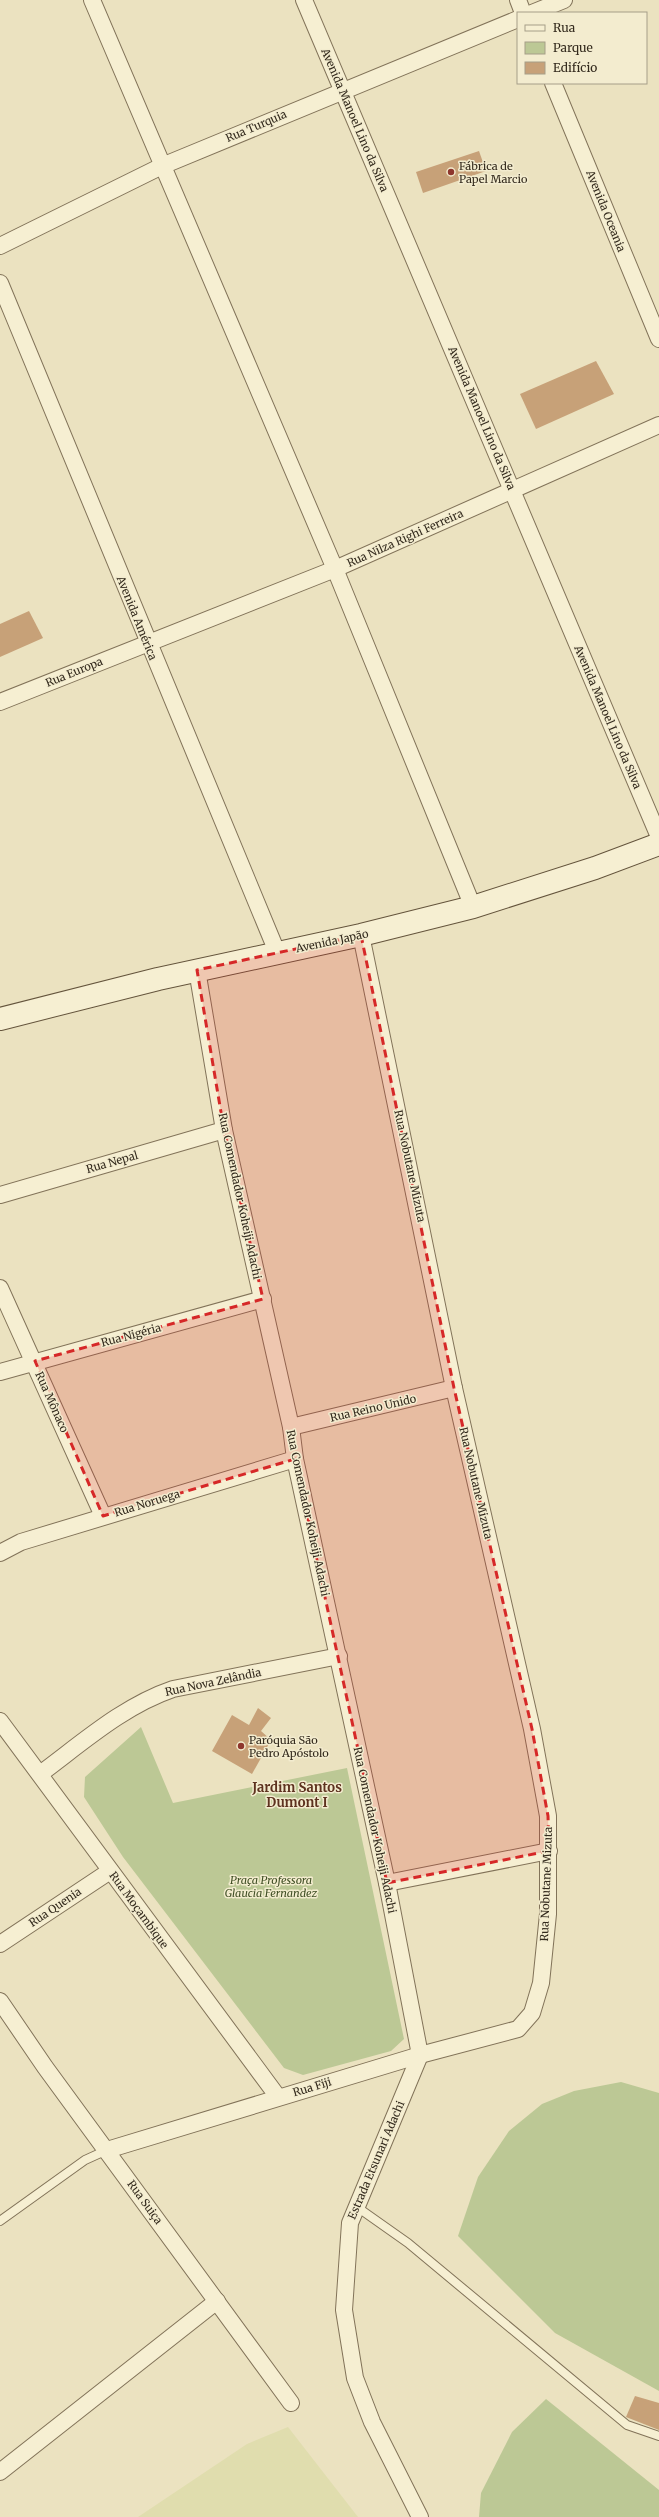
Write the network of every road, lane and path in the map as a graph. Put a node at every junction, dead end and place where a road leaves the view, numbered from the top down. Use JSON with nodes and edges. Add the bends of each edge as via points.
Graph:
{"nodes":[{"id":1,"x":92,"y":0,"type":"edge"},
{"id":2,"x":304,"y":0,"type":"edge"},
{"id":3,"x":518,"y":0,"type":"edge"},
{"id":4,"x":564,"y":0,"type":"edge"},
{"id":5,"x":524,"y":12,"type":"edge"},
{"id":6,"x":534,"y":12,"type":"edge"},
{"id":7,"x":517,"y":19,"type":"edge"},
{"id":8,"x":553,"y":84,"type":"edge"},
{"id":9,"x":342,"y":90,"type":"junction"},
{"id":10,"x":162,"y":166,"type":"junction"},
{"id":11,"x":0,"y":246,"type":"edge"},
{"id":12,"x":0,"y":283,"type":"edge"},
{"id":13,"x":659,"y":339,"type":"edge"},
{"id":14,"x":659,"y":424,"type":"edge"},
{"id":15,"x":513,"y":490,"type":"junction"},
{"id":16,"x":335,"y":569,"type":"junction"},
{"id":17,"x":147,"y":642,"type":"junction"},
{"id":18,"x":0,"y":702,"type":"edge"},
{"id":19,"x":659,"y":837,"type":"edge"},
{"id":20,"x":659,"y":844,"type":"edge"},
{"id":21,"x":473,"y":907,"type":"junction"},
{"id":22,"x":361,"y":935,"type":"junction"},
{"id":23,"x":278,"y":952,"type":"junction"},
{"id":24,"x":197,"y":970,"type":"junction"},
{"id":25,"x":0,"y":1019,"type":"edge"},
{"id":26,"x":224,"y":1130,"type":"junction"},
{"id":27,"x":0,"y":1195,"type":"edge"},
{"id":28,"x":0,"y":1288,"type":"edge"},
{"id":29,"x":263,"y":1299,"type":"junction"},
{"id":30,"x":35,"y":1361,"type":"junction"},
{"id":31,"x":0,"y":1372,"type":"edge"},
{"id":32,"x":454,"y":1388,"type":"junction"},
{"id":33,"x":291,"y":1427,"type":"junction"},
{"id":34,"x":295,"y":1459,"type":"junction"},
{"id":35,"x":103,"y":1516,"type":"junction"},
{"id":36,"x":0,"y":1553,"type":"edge"},
{"id":37,"x":339,"y":1656,"type":"junction"},
{"id":38,"x":0,"y":1721,"type":"edge"},
{"id":39,"x":40,"y":1774,"type":"junction"},
{"id":40,"x":549,"y":1851,"type":"junction"},
{"id":41,"x":110,"y":1870,"type":"junction"},
{"id":42,"x":387,"y":1883,"type":"junction"},
{"id":43,"x":0,"y":1944,"type":"edge"},
{"id":44,"x":0,"y":2001,"type":"edge"},
{"id":45,"x":518,"y":2029,"type":"joint"},
{"id":46,"x":420,"y":2055,"type":"junction"},
{"id":47,"x":278,"y":2097,"type":"junction"},
{"id":48,"x":107,"y":2150,"type":"junction"},
{"id":49,"x":357,"y":2206,"type":"junction"},
{"id":50,"x":0,"y":2221,"type":"edge"},
{"id":51,"x":217,"y":2301,"type":"junction"},
{"id":52,"x":291,"y":2402,"type":"dead end"},
{"id":53,"x":659,"y":2436,"type":"edge"},
{"id":54,"x":0,"y":2472,"type":"edge"},
{"id":55,"x":420,"y":2517,"type":"edge"}],
"edges":[{"from":1,"to":10,"type":"street"},
{"from":2,"to":9,"type":"street","name":"Avenida Manoel Lino da Silva"},
{"from":3,"to":5,"type":"street"},
{"from":4,"to":6,"type":"street"},
{"from":7,"to":9,"type":"street","name":"Rua Turquia"},
{"from":8,"to":13,"type":"street","name":"Avenida Oceania"},
{"from":9,"to":10,"type":"street","name":"Rua Turquia"},
{"from":9,"to":15,"type":"street","name":"Avenida Manoel Lino da Silva"},
{"from":10,"to":11,"type":"street","name":"Rua Turquia"},
{"from":10,"to":16,"type":"street"},
{"from":12,"to":17,"type":"street","name":"Avenida América"},
{"from":14,"to":15,"type":"street","name":"Rua Nilza Righi Ferreira"},
{"from":15,"to":16,"type":"street","name":"Rua Nilza Righi Ferreira"},
{"from":15,"to":19,"type":"street","name":"Avenida Manoel Lino da Silva"},
{"from":16,"to":17,"type":"street","name":"Rua Nilza Righi Ferreira"},
{"from":16,"to":21,"type":"street"},
{"from":17,"to":18,"type":"street","name":"Rua Europa"},
{"from":17,"to":23,"type":"street","name":"Avenida América"},
{"from":20,"to":21,"type":"main road","name":"Avenida Japão","via":[[595,868]]},
{"from":21,"to":22,"type":"main road","name":"Avenida Japão"},
{"from":22,"to":23,"type":"main road","name":"Avenida Japão"},
{"from":22,"to":32,"type":"street","name":"Rua Nobutane Mizuta"},
{"from":23,"to":24,"type":"main road","name":"Avenida Japão"},
{"from":24,"to":25,"type":"main road","name":"Avenida Japão"},
{"from":24,"to":26,"type":"street","name":"Rua Comendador Koheiji Adachi"},
{"from":26,"to":27,"type":"street","name":"Rua Nepal"},
{"from":26,"to":29,"type":"street","name":"Rua Comendador Koheiji Adachi"},
{"from":28,"to":30,"type":"street","name":"Rua Mônaco"},
{"from":29,"to":30,"type":"street","name":"Rua Nigéria"},
{"from":29,"to":33,"type":"street","name":"Rua Comendador Koheiji Adachi"},
{"from":30,"to":31,"type":"street","name":"Rua Nigéria"},
{"from":30,"to":35,"type":"street","name":"Rua Mônaco"},
{"from":32,"to":33,"type":"street","name":"Rua Reino Unido"},
{"from":32,"to":40,"type":"street","name":"Rua Nobutane Mizuta","via":[[532,1729],[548,1816]]},
{"from":33,"to":34,"type":"street","name":"Rua Comendador Koheiji Adachi"},
{"from":34,"to":35,"type":"street","name":"Rua Noruega"},
{"from":34,"to":37,"type":"street","name":"Rua Comendador Koheiji Adachi"},
{"from":35,"to":36,"type":"street","name":"Rua Noruega","via":[[22,1542]]},
{"from":37,"to":39,"type":"street","name":"Rua Nova Zelândia","via":[[173,1689],[152,1696],[134,1705]]},
{"from":37,"to":42,"type":"street","name":"Rua Comendador Koheiji Adachi"},
{"from":38,"to":39,"type":"street","name":"Rua Moçambique"},
{"from":39,"to":41,"type":"street","name":"Rua Moçambique"},
{"from":40,"to":42,"type":"street"},
{"from":40,"to":45,"type":"street","name":"Rua Nobutane Mizuta","via":[[548,1914],[541,1984],[532,2013]]},
{"from":41,"to":43,"type":"street","name":"Rua Quenia"},
{"from":41,"to":47,"type":"street","name":"Rua Moçambique"},
{"from":42,"to":46,"type":"street","name":"Rua Comendador Koheiji Adachi"},
{"from":44,"to":48,"type":"street","name":"Rua Suiça"},
{"from":45,"to":46,"type":"street","name":"Rua Fiji"},
{"from":46,"to":47,"type":"street","name":"Rua Fiji"},
{"from":46,"to":49,"type":"street","name":"Estrada Etsunari Adachi"},
{"from":47,"to":48,"type":"street","name":"Rua Fiji"},
{"from":48,"to":50,"type":"lane","via":[[85,2160]]},
{"from":48,"to":51,"type":"street","name":"Rua Suiça"},
{"from":49,"to":53,"type":"lane","via":[[408,2243],[627,2424]]},
{"from":49,"to":55,"type":"street","name":"Estrada Etsunari Adachi","via":[[350,2223],[345,2272],[344,2310],[350,2357],[372,2422]]},
{"from":51,"to":52,"type":"street","name":"Rua Suiça"},
{"from":51,"to":54,"type":"street"}]}
